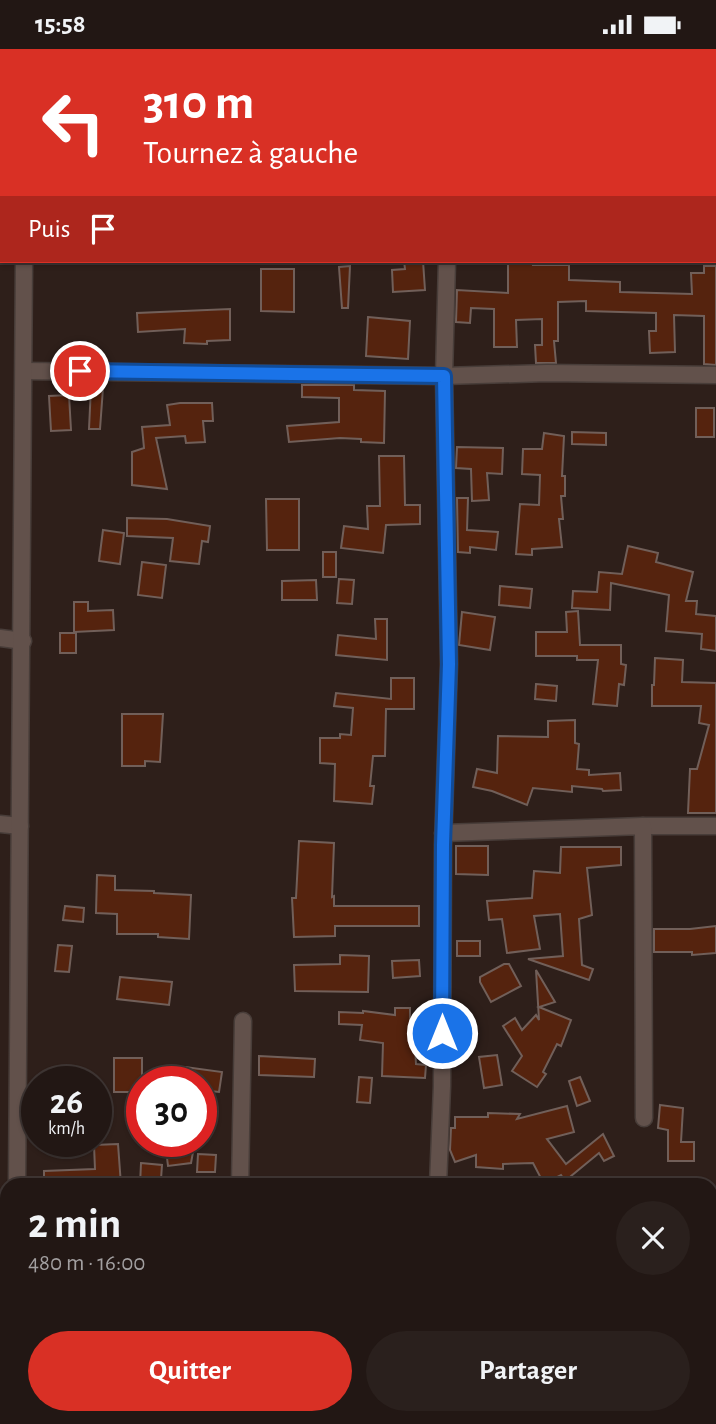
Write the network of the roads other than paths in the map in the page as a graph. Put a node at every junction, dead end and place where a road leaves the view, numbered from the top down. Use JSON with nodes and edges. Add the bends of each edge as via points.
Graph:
{"nodes":[{"id":1,"x":24,"y":263,"type":"edge"},
{"id":2,"x":447,"y":263,"type":"edge"},
{"id":3,"x":24,"y":371,"type":"junction"},
{"id":4,"x":716,"y":375,"type":"edge"},
{"id":5,"x":444,"y":376,"type":"junction"},
{"id":6,"x":0,"y":638,"type":"edge"},
{"id":7,"x":23,"y":641,"type":"junction"},
{"id":8,"x":0,"y":824,"type":"edge"},
{"id":9,"x":20,"y":826,"type":"junction"},
{"id":10,"x":643,"y":826,"type":"junction"},
{"id":11,"x":716,"y":826,"type":"edge"},
{"id":12,"x":443,"y":833,"type":"junction"},
{"id":13,"x":243,"y":1021,"type":"dead end"},
{"id":14,"x":644,"y":1118,"type":"dead end"},
{"id":15,"x":17,"y":1178,"type":"edge"},
{"id":16,"x":240,"y":1178,"type":"edge"},
{"id":17,"x":438,"y":1178,"type":"edge"}],
"edges":[{"from":1,"to":3,"type":"street"},
{"from":2,"to":5,"type":"street"},
{"from":3,"to":5,"type":"street"},
{"from":3,"to":7,"type":"street"},
{"from":4,"to":5,"type":"street"},
{"from":5,"to":12,"type":"street","via":[[449,664]]},
{"from":6,"to":7,"type":"street"},
{"from":7,"to":9,"type":"street"},
{"from":8,"to":9,"type":"street"},
{"from":9,"to":15,"type":"street"},
{"from":10,"to":11,"type":"street"},
{"from":10,"to":12,"type":"street"},
{"from":10,"to":14,"type":"street"},
{"from":12,"to":17,"type":"street"},
{"from":13,"to":16,"type":"street"}]}
